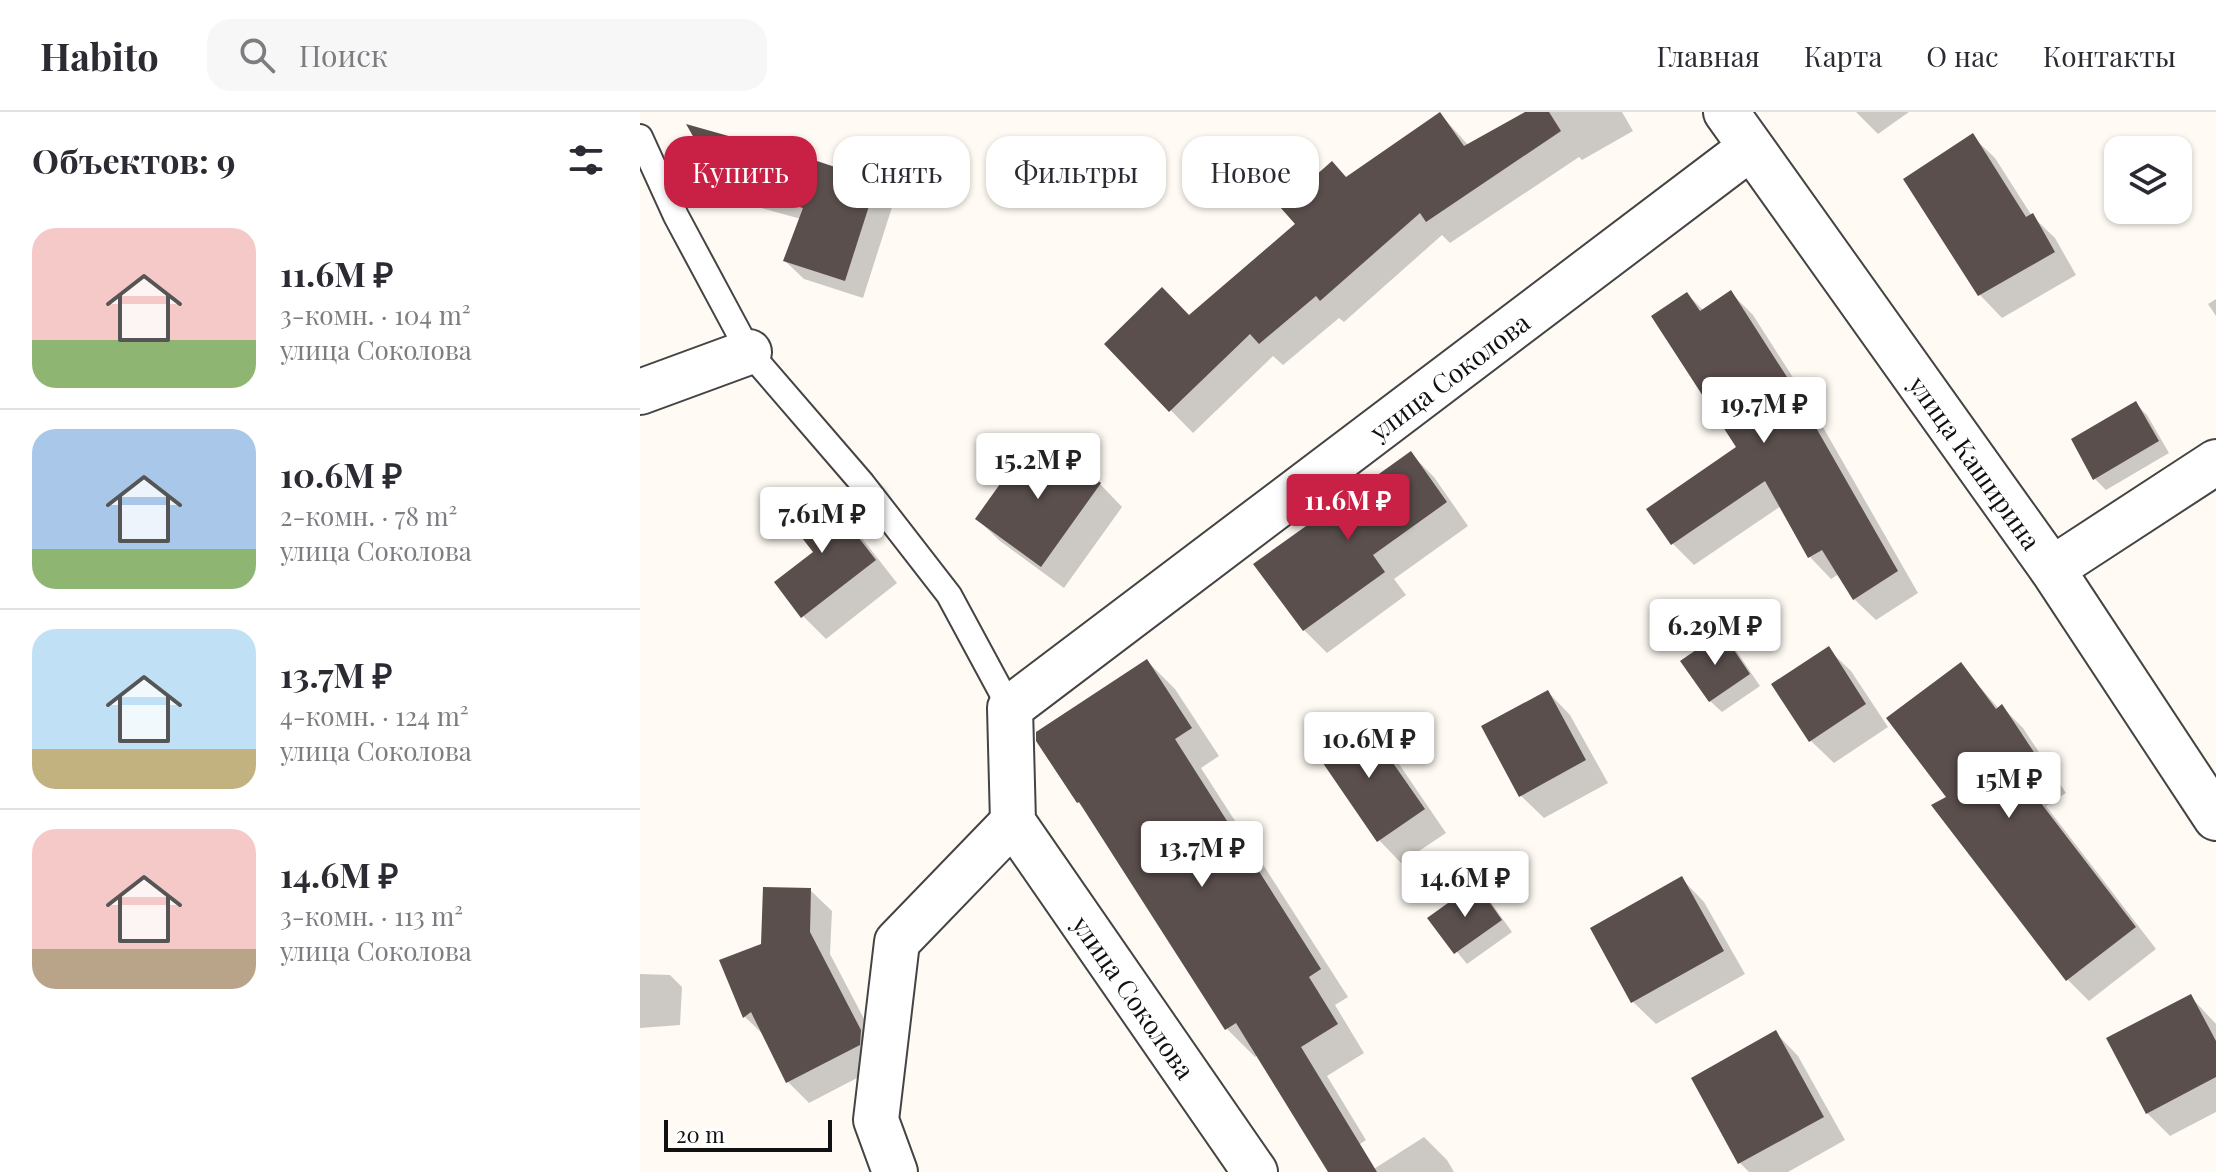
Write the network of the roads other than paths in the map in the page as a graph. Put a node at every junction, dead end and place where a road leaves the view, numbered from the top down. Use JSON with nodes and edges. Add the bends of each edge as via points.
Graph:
{"nodes":[{"id":1,"x":1726,"y":112,"type":"edge"},
{"id":2,"x":640,"y":137,"type":"edge"},
{"id":3,"x":1750,"y":148,"type":"junction"},
{"id":4,"x":749,"y":352,"type":"junction"},
{"id":5,"x":640,"y":392,"type":"edge"},
{"id":6,"x":2216,"y":462,"type":"edge"},
{"id":7,"x":2052,"y":569,"type":"junction"},
{"id":8,"x":1010,"y":708,"type":"junction"},
{"id":9,"x":2216,"y":818,"type":"edge"},
{"id":10,"x":1013,"y":822,"type":"junction"},
{"id":11,"x":895,"y":1172,"type":"edge"},
{"id":12,"x":1255,"y":1172,"type":"edge"}],
"edges":[{"from":1,"to":3,"type":"street","name":"улица Каширина"},
{"from":2,"to":4,"type":"lane"},
{"from":3,"to":7,"type":"street","name":"улица Каширина"},
{"from":3,"to":8,"type":"street","name":"улица Соколова"},
{"from":4,"to":5,"type":"street"},
{"from":4,"to":8,"type":"lane","via":[[862,483],[949,595]]},
{"from":6,"to":7,"type":"street"},
{"from":7,"to":9,"type":"street","name":"улица Каширина"},
{"from":8,"to":10,"type":"street"},
{"from":10,"to":11,"type":"street","via":[[897,942],[876,1120]]},
{"from":10,"to":12,"type":"street","name":"улица Соколова"}]}
